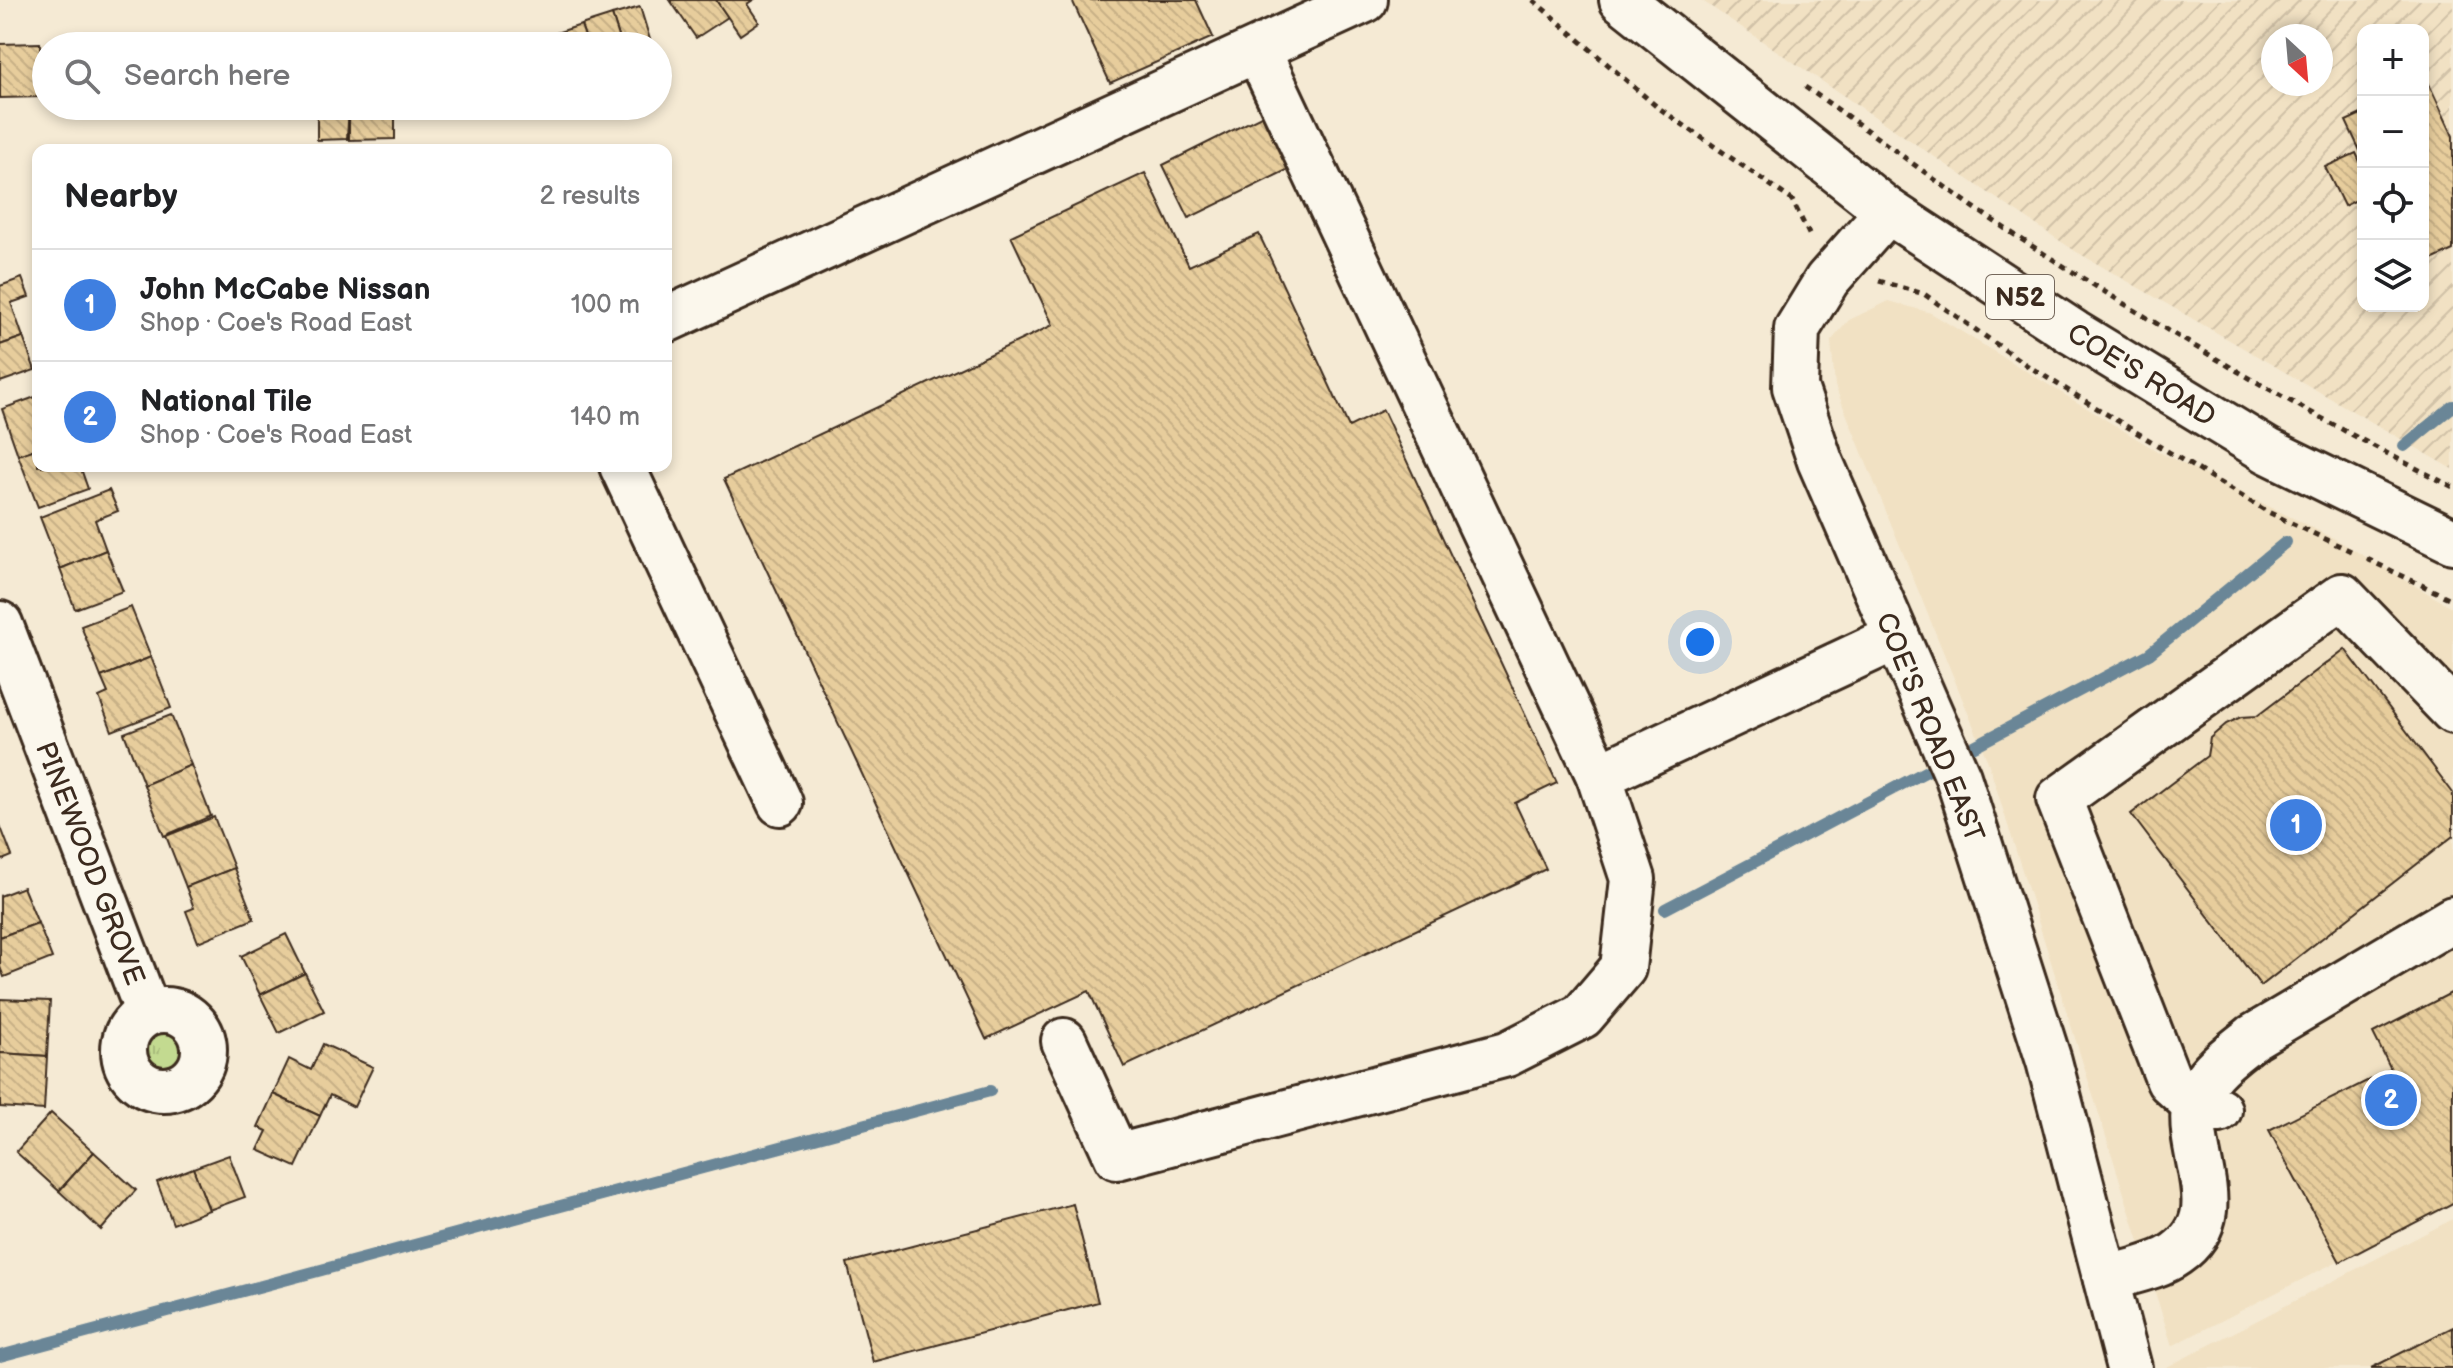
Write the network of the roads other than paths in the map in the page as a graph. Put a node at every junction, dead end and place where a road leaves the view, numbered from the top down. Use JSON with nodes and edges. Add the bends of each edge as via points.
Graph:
{"nodes":[{"id":1,"x":1365,"y":0,"type":"edge"},
{"id":2,"x":1622,"y":0,"type":"edge"},
{"id":3,"x":1304,"y":13,"type":"edge"},
{"id":4,"x":1258,"y":51,"type":"junction"},
{"id":5,"x":1888,"y":211,"type":"junction"},
{"id":6,"x":672,"y":317,"type":"edge"},
{"id":7,"x":625,"y":472,"type":"edge"},
{"id":8,"x":2453,"y":541,"type":"edge"},
{"id":9,"x":0,"y":624,"type":"edge"},
{"id":10,"x":1897,"y":637,"type":"junction"},
{"id":11,"x":2453,"y":711,"type":"edge"},
{"id":12,"x":1599,"y":776,"type":"junction"},
{"id":13,"x":780,"y":803,"type":"dead end"},
{"id":14,"x":2453,"y":919,"type":"edge"},
{"id":15,"x":2453,"y":945,"type":"edge"},
{"id":16,"x":148,"y":1013,"type":"dead end"},
{"id":17,"x":1064,"y":1041,"type":"dead end"},
{"id":18,"x":2207,"y":1107,"type":"junction"},
{"id":19,"x":2109,"y":1290,"type":"junction"},
{"id":20,"x":2129,"y":1368,"type":"edge"}],
"edges":[{"from":1,"to":3,"type":"street"},
{"from":2,"to":5,"type":"street","name":"COE'S ROAD","number":"N52"},
{"from":3,"to":4,"type":"street"},
{"from":4,"to":6,"type":"street"},
{"from":4,"to":12,"type":"street"},
{"from":5,"to":8,"type":"street","name":"COE'S ROAD","number":"N52","via":[[2268,451]]},
{"from":5,"to":10,"type":"street","name":"COE'S ROAD EAST","via":[[1827,280],[1797,329],[1794,354],[1795,387],[1820,461]]},
{"from":7,"to":13,"type":"street"},
{"from":9,"to":16,"type":"street","name":"PINEWOOD GROVE"},
{"from":10,"to":12,"type":"street"},
{"from":10,"to":19,"type":"street","name":"COE'S ROAD EAST","via":[[1958,777],[2049,1061]]},
{"from":11,"to":18,"type":"street","via":[[2342,596],[2059,799],[2169,1081]]},
{"from":12,"to":17,"type":"street","via":[[1633,879],[1623,968],[1582,1016],[1507,1054],[1117,1157]]},
{"from":14,"to":18,"type":"street","via":[[2253,1037],[2204,1083]]},
{"from":15,"to":18,"type":"street","via":[[2266,1057]]},
{"from":18,"to":19,"type":"street","via":[[2205,1210],[2198,1236],[2174,1256]]},
{"from":19,"to":20,"type":"street","name":"COE'S ROAD EAST"}]}
